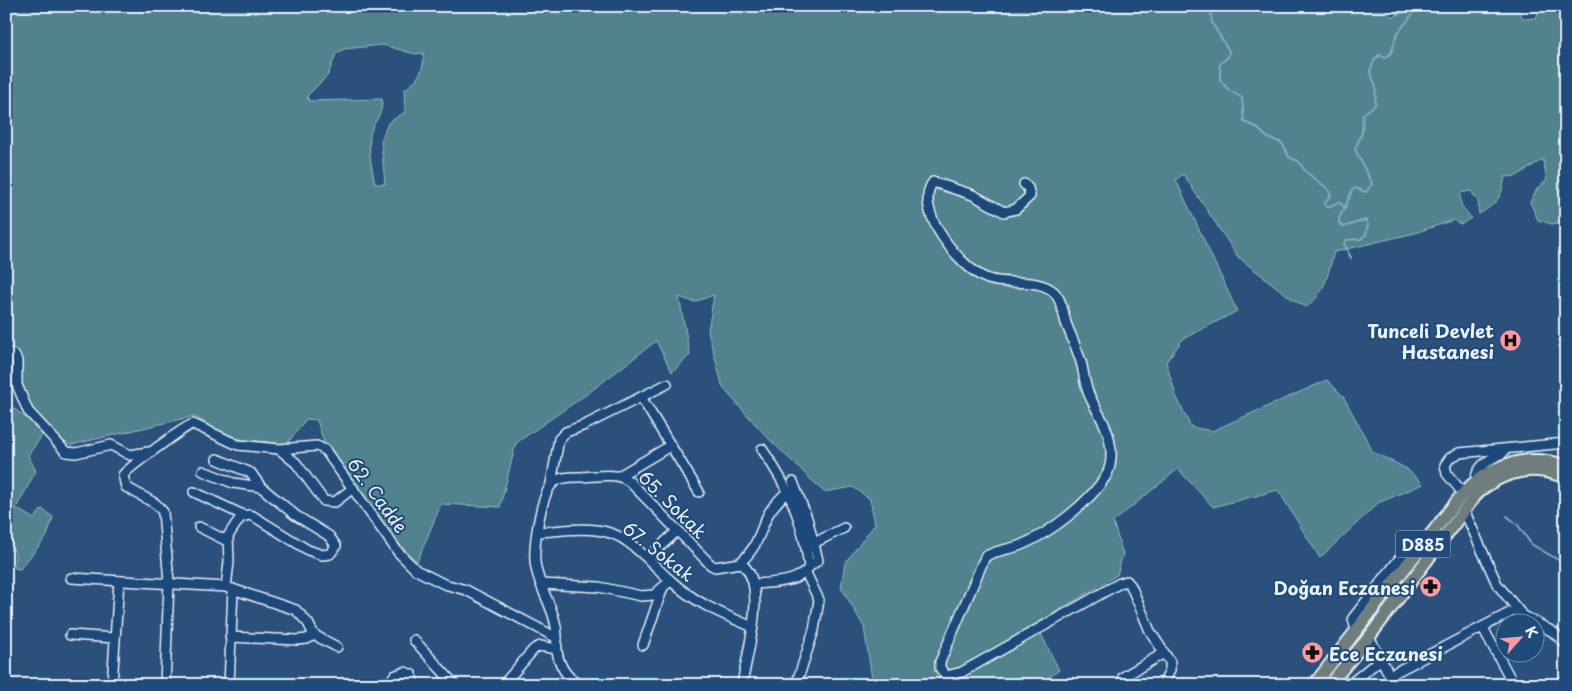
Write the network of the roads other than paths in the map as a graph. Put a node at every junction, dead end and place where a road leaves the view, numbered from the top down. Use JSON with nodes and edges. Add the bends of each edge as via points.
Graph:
{"nodes":[{"id":1,"x":1024,"y":184,"type":"dead end"},
{"id":2,"x":6,"y":351,"type":"edge"},
{"id":3,"x":667,"y":384,"type":"dead end"},
{"id":4,"x":641,"y":397,"type":"junction"},
{"id":5,"x":1566,"y":443,"type":"edge"},
{"id":6,"x":670,"y":446,"type":"junction"},
{"id":7,"x":279,"y":448,"type":"junction"},
{"id":8,"x":1566,"y":448,"type":"edge"},
{"id":9,"x":762,"y":449,"type":"dead end"},
{"id":10,"x":150,"y":452,"type":"junction"},
{"id":11,"x":217,"y":460,"type":"dead end"},
{"id":12,"x":1566,"y":466,"type":"edge"},
{"id":13,"x":203,"y":471,"type":"dead end"},
{"id":14,"x":619,"y":476,"type":"junction"},
{"id":15,"x":1566,"y":478,"type":"edge"},
{"id":16,"x":1476,"y":481,"type":"junction"},
{"id":17,"x":793,"y":482,"type":"dead end"},
{"id":18,"x":551,"y":484,"type":"junction"},
{"id":19,"x":262,"y":487,"type":"junction"},
{"id":20,"x":353,"y":488,"type":"junction"},
{"id":21,"x":788,"y":491,"type":"junction"},
{"id":22,"x":194,"y":492,"type":"dead end"},
{"id":23,"x":699,"y":492,"type":"dead end"},
{"id":24,"x":1464,"y":493,"type":"junction"},
{"id":25,"x":1464,"y":510,"type":"junction"},
{"id":26,"x":244,"y":516,"type":"junction"},
{"id":27,"x":199,"y":527,"type":"dead end"},
{"id":28,"x":844,"y":528,"type":"dead end"},
{"id":29,"x":678,"y":530,"type":"junction"},
{"id":30,"x":538,"y":532,"type":"junction"},
{"id":31,"x":227,"y":541,"type":"junction"},
{"id":32,"x":814,"y":543,"type":"junction"},
{"id":33,"x":1411,"y":544,"type":"dead end"},
{"id":34,"x":648,"y":558,"type":"junction"},
{"id":35,"x":740,"y":563,"type":"junction"},
{"id":36,"x":807,"y":570,"type":"junction"},
{"id":37,"x":71,"y":578,"type":"dead end"},
{"id":38,"x":119,"y":581,"type":"junction"},
{"id":39,"x":670,"y":581,"type":"junction"},
{"id":40,"x":169,"y":582,"type":"junction"},
{"id":41,"x":541,"y":584,"type":"junction"},
{"id":42,"x":754,"y":584,"type":"junction"},
{"id":43,"x":230,"y":588,"type":"junction"},
{"id":44,"x":662,"y":590,"type":"junction"},
{"id":45,"x":1517,"y":609,"type":"junction"},
{"id":46,"x":753,"y":628,"type":"junction"},
{"id":47,"x":1483,"y":628,"type":"junction"},
{"id":48,"x":1356,"y":632,"type":"junction"},
{"id":49,"x":70,"y":635,"type":"dead end"},
{"id":50,"x":314,"y":635,"type":"junction"},
{"id":51,"x":230,"y":637,"type":"junction"},
{"id":52,"x":1369,"y":637,"type":"junction"},
{"id":53,"x":116,"y":638,"type":"junction"},
{"id":54,"x":557,"y":638,"type":"junction"},
{"id":55,"x":414,"y":640,"type":"dead end"},
{"id":56,"x":1566,"y":644,"type":"edge"},
{"id":57,"x":643,"y":645,"type":"dead end"},
{"id":58,"x":336,"y":647,"type":"dead end"},
{"id":59,"x":556,"y":649,"type":"junction"},
{"id":60,"x":1164,"y":653,"type":"junction"},
{"id":61,"x":1381,"y":659,"type":"junction"},
{"id":62,"x":1390,"y":675,"type":"junction"},
{"id":63,"x":1123,"y":677,"type":"dead end"},
{"id":64,"x":1566,"y":680,"type":"edge"},
{"id":65,"x":574,"y":683,"type":"edge"},
{"id":66,"x":112,"y":685,"type":"edge"},
{"id":67,"x":165,"y":685,"type":"edge"},
{"id":68,"x":229,"y":685,"type":"edge"},
{"id":69,"x":388,"y":685,"type":"edge"},
{"id":70,"x":413,"y":685,"type":"edge"},
{"id":71,"x":454,"y":685,"type":"edge"},
{"id":72,"x":503,"y":685,"type":"edge"},
{"id":73,"x":742,"y":685,"type":"edge"},
{"id":74,"x":796,"y":685,"type":"edge"},
{"id":75,"x":1163,"y":685,"type":"edge"},
{"id":76,"x":1314,"y":685,"type":"edge"},
{"id":77,"x":1329,"y":685,"type":"edge"},
{"id":78,"x":1350,"y":685,"type":"edge"},
{"id":79,"x":1395,"y":685,"type":"edge"},
{"id":80,"x":1514,"y":685,"type":"edge"},
{"id":81,"x":1556,"y":685,"type":"edge"}],
"edges":[{"from":1,"to":60,"type":"street","via":[[1030,196],[1016,209],[1004,212],[973,195],[933,182],[928,196],[931,214],[949,247],[979,275],[998,282],[1045,286],[1057,296],[1088,392],[1109,436],[1109,469],[1090,495],[1050,529],[1024,544],[985,557],[940,668],[946,676],[962,672],[1124,581],[1132,586],[1150,631]]},
{"from":2,"to":10,"type":"street","via":[[18,360],[17,385],[28,411],[66,452],[76,453],[111,445],[130,455]]},
{"from":3,"to":4,"type":"street"},
{"from":4,"to":6,"type":"street"},
{"from":4,"to":18,"type":"street","via":[[566,432],[559,439]]},
{"from":5,"to":24,"type":"street","via":[[1458,453],[1445,465],[1447,474]]},
{"from":6,"to":14,"type":"street"},
{"from":6,"to":23,"type":"street"},
{"from":7,"to":10,"type":"street","name":"62. Cadde","via":[[238,445],[190,424]]},
{"from":7,"to":20,"type":"street","name":"62. Cadde","via":[[321,447]]},
{"from":7,"to":20,"type":"street","via":[[296,463],[324,501],[335,502]]},
{"from":8,"to":16,"type":"street","via":[[1503,453],[1479,469]]},
{"from":9,"to":21,"type":"street"},
{"from":10,"to":40,"type":"street","name":"62. Cadde","via":[[125,472],[123,478],[132,492],[161,507]]},
{"from":11,"to":19,"type":"street","via":[[251,473]]},
{"from":12,"to":16,"type":"main road","number":"D885","via":[[1541,460],[1519,461],[1496,468]]},
{"from":13,"to":19,"type":"street","via":[[233,483]]},
{"from":14,"to":18,"type":"street","name":"65. Sokak","via":[[562,478]]},
{"from":14,"to":29,"type":"street","name":"65. Sokak","via":[[630,482]]},
{"from":15,"to":25,"type":"main road","number":"D885","via":[[1540,470],[1510,473],[1478,492]]},
{"from":16,"to":24,"type":"main road","number":"D885"},
{"from":17,"to":32,"type":"street"},
{"from":18,"to":30,"type":"street"},
{"from":19,"to":26,"type":"street","via":[[295,515],[334,539],[336,550],[326,556],[316,554],[253,516]]},
{"from":20,"to":54,"type":"street","name":"62. Cadde","via":[[398,552],[416,570],[428,578],[466,590]]},
{"from":21,"to":35,"type":"street","via":[[773,506],[759,540]]},
{"from":21,"to":36,"type":"street","via":[[802,527]]},
{"from":22,"to":26,"type":"street"},
{"from":24,"to":48,"type":"main road","number":"D885"},
{"from":25,"to":45,"type":"street","via":[[1497,584]]},
{"from":25,"to":52,"type":"main road","number":"D885"},
{"from":26,"to":31,"type":"street","via":[[235,522]]},
{"from":27,"to":31,"type":"street"},
{"from":28,"to":32,"type":"street"},
{"from":29,"to":34,"type":"street"},
{"from":29,"to":35,"type":"street","name":"65. Sokak","via":[[711,565]]},
{"from":30,"to":34,"type":"street","name":"67. Sokak","via":[[588,530],[612,533]]},
{"from":30,"to":41,"type":"street","via":[[534,555]]},
{"from":31,"to":43,"type":"street"},
{"from":32,"to":36,"type":"street","via":[[818,560]]},
{"from":33,"to":48,"type":"street","via":[[1353,618]]},
{"from":34,"to":39,"type":"street","name":"67. Sokak"},
{"from":35,"to":42,"type":"street","via":[[749,570]]},
{"from":36,"to":42,"type":"street","via":[[772,583]]},
{"from":36,"to":74,"type":"street","via":[[819,600],[814,630]]},
{"from":37,"to":38,"type":"street"},
{"from":38,"to":40,"type":"street"},
{"from":38,"to":53,"type":"street"},
{"from":39,"to":44,"type":"street"},
{"from":39,"to":46,"type":"street","name":"67. Sokak","via":[[721,615]]},
{"from":40,"to":43,"type":"street"},
{"from":40,"to":67,"type":"street"},
{"from":41,"to":44,"type":"street","via":[[600,587],[641,596],[654,595]]},
{"from":41,"to":54,"type":"street","via":[[554,614]]},
{"from":42,"to":46,"type":"street"},
{"from":43,"to":50,"type":"street","via":[[296,610]]},
{"from":43,"to":51,"type":"street"},
{"from":44,"to":57,"type":"street"},
{"from":45,"to":47,"type":"street"},
{"from":45,"to":56,"type":"street"},
{"from":46,"to":73,"type":"street"},
{"from":47,"to":62,"type":"street"},
{"from":47,"to":80,"type":"street"},
{"from":48,"to":76,"type":"main road","number":"D885"},
{"from":49,"to":53,"type":"street"},
{"from":50,"to":51,"type":"street","via":[[298,640]]},
{"from":50,"to":58,"type":"street"},
{"from":51,"to":68,"type":"street"},
{"from":52,"to":61,"type":"street"},
{"from":52,"to":77,"type":"main road","number":"D885"},
{"from":53,"to":66,"type":"street"},
{"from":54,"to":59,"type":"street"},
{"from":55,"to":71,"type":"street"},
{"from":59,"to":65,"type":"street","via":[[561,666]]},
{"from":59,"to":72,"type":"street","via":[[540,646],[534,649]]},
{"from":60,"to":63,"type":"street"},
{"from":60,"to":75,"type":"street","via":[[1170,662],[1170,670]]},
{"from":61,"to":62,"type":"street"},
{"from":61,"to":78,"type":"street"},
{"from":62,"to":79,"type":"street"},
{"from":64,"to":81,"type":"street"},
{"from":69,"to":70,"type":"street","via":[[394,676],[405,672],[412,675]]}]}
